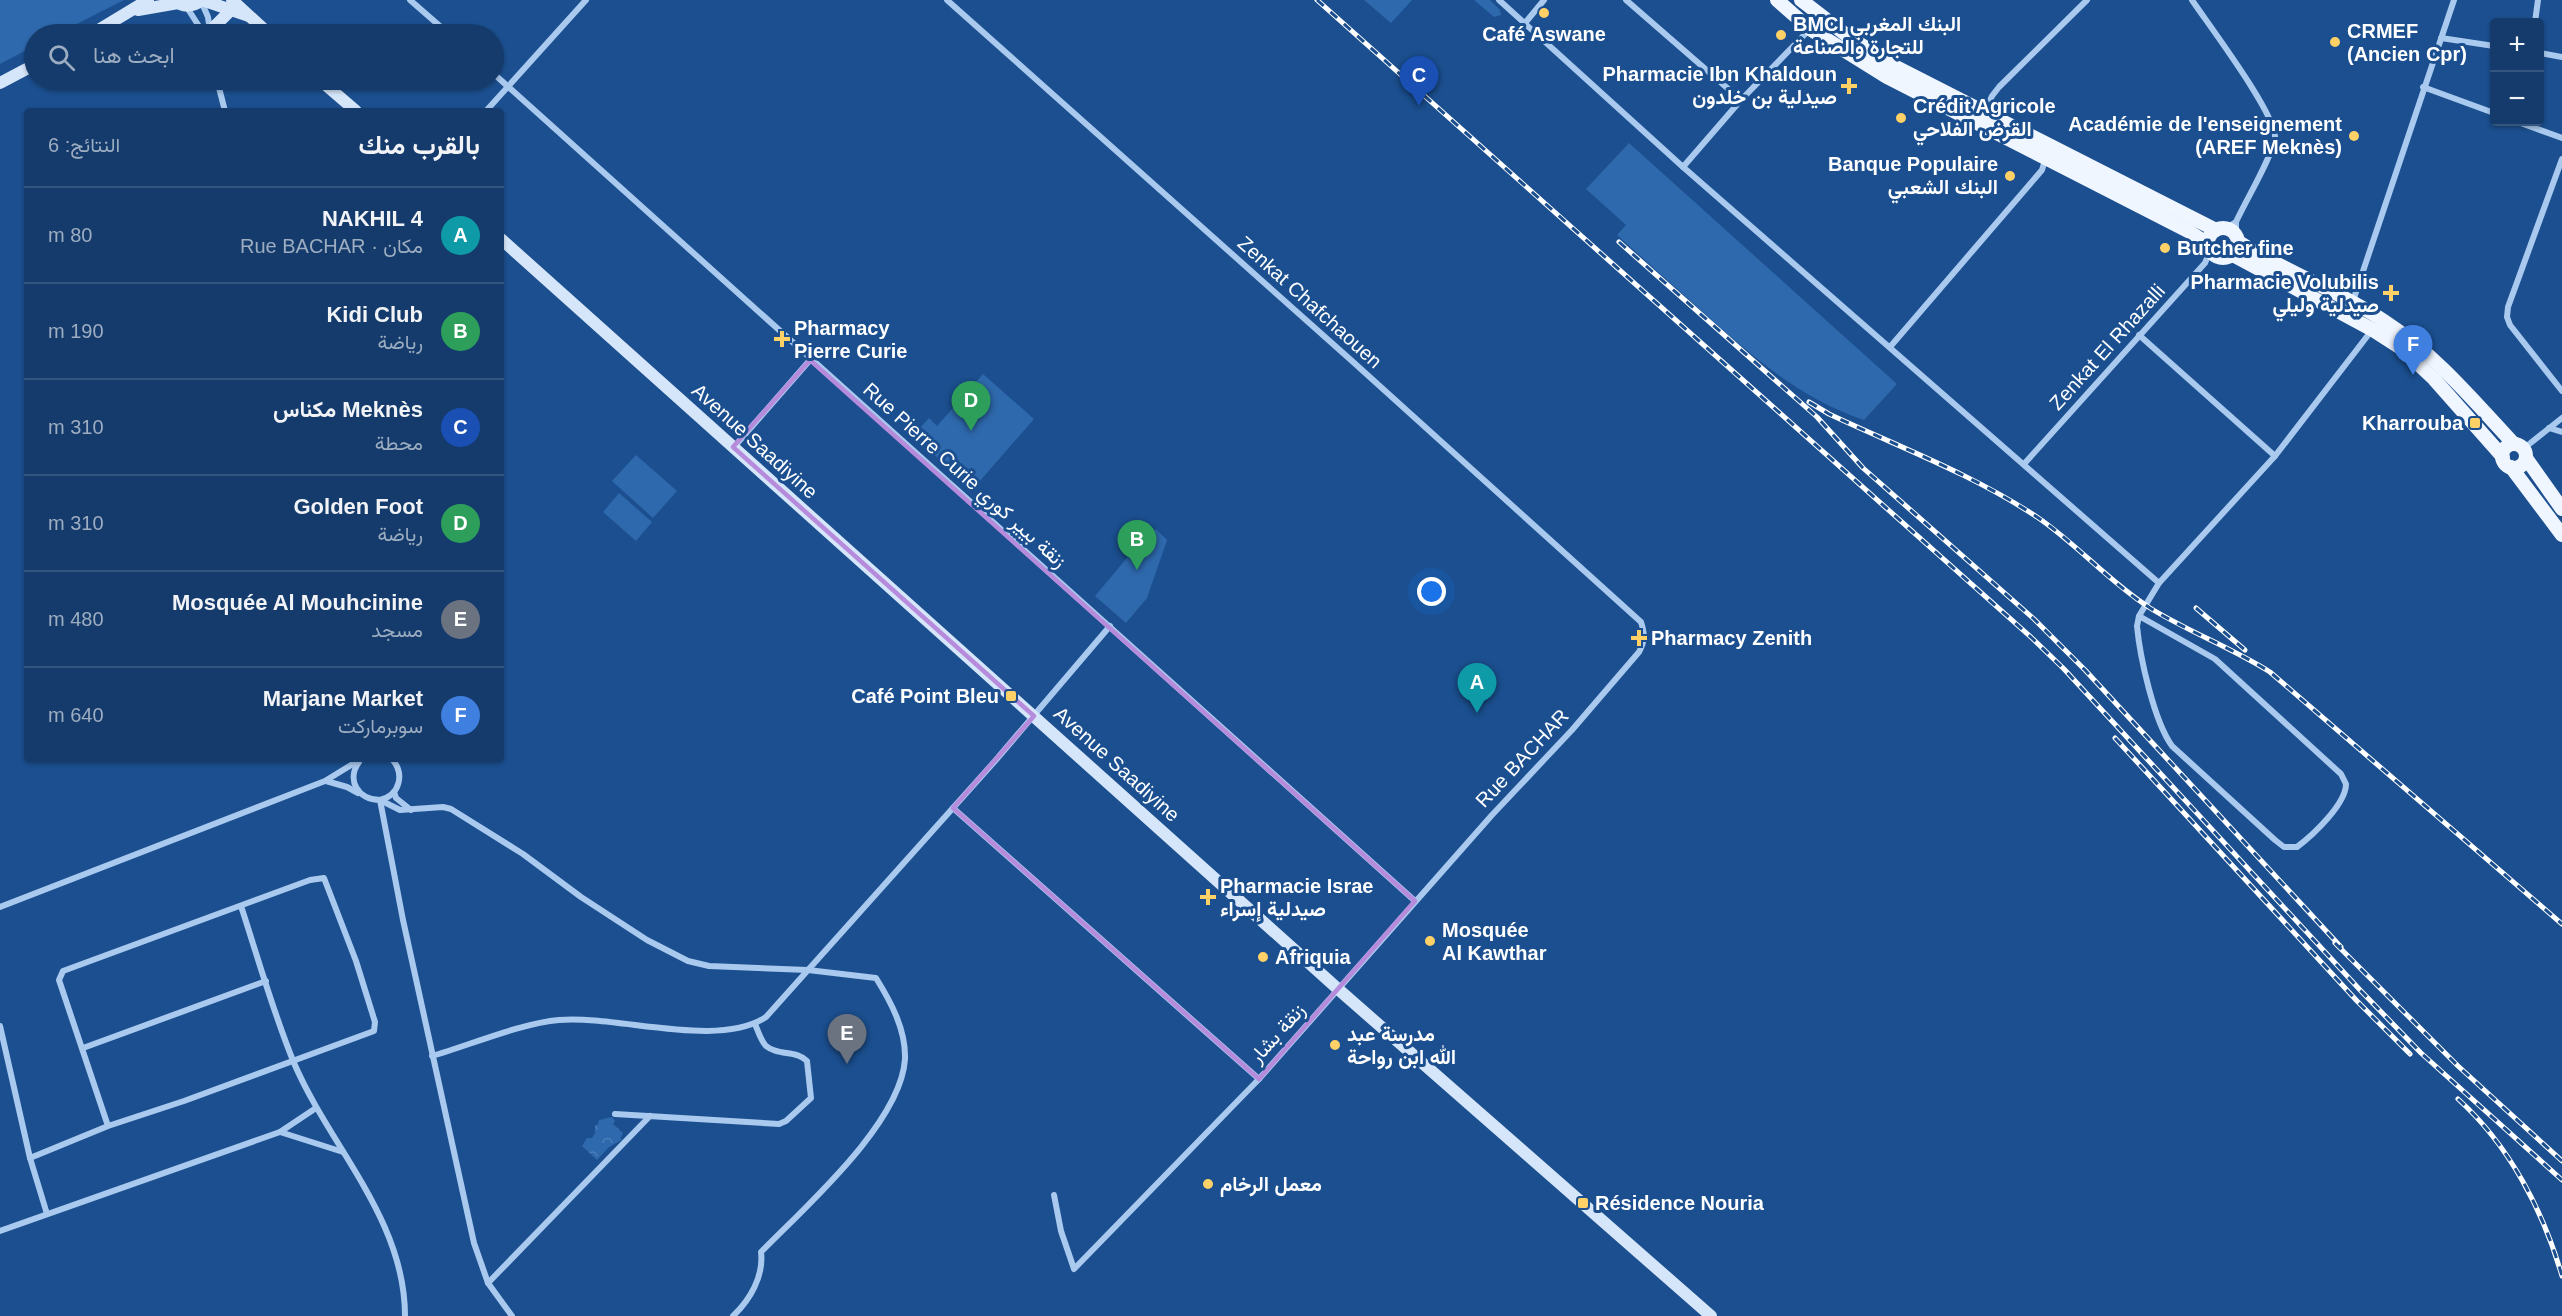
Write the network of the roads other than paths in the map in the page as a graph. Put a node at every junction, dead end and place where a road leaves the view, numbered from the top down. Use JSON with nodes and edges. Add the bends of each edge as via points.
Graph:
{"nodes":[{"id":1,"x":148,"y":0,"type":"edge"},
{"id":2,"x":410,"y":0,"type":"edge"},
{"id":3,"x":947,"y":0,"type":"edge"},
{"id":4,"x":1499,"y":0,"type":"edge"},
{"id":5,"x":1544,"y":0,"type":"edge"},
{"id":6,"x":1626,"y":0,"type":"edge"},
{"id":7,"x":1777,"y":0,"type":"edge"},
{"id":8,"x":1801,"y":0,"type":"edge"},
{"id":9,"x":2087,"y":0,"type":"edge"},
{"id":10,"x":2192,"y":0,"type":"edge"},
{"id":11,"x":2454,"y":0,"type":"edge"},
{"id":12,"x":2538,"y":0,"type":"edge"},
{"id":13,"x":202,"y":1,"type":"edge"},
{"id":14,"x":583,"y":1,"type":"edge"},
{"id":15,"x":179,"y":3,"type":"edge"},
{"id":16,"x":231,"y":5,"type":"edge"},
{"id":17,"x":134,"y":11,"type":"junction"},
{"id":18,"x":2536,"y":18,"type":"edge"},
{"id":19,"x":1525,"y":23,"type":"junction"},
{"id":20,"x":110,"y":24,"type":"edge"},
{"id":21,"x":199,"y":24,"type":"edge"},
{"id":22,"x":208,"y":24,"type":"edge"},
{"id":23,"x":215,"y":24,"type":"edge"},
{"id":24,"x":258,"y":24,"type":"edge"},
{"id":25,"x":438,"y":24,"type":"edge"},
{"id":26,"x":1810,"y":28,"type":"junction"},
{"id":27,"x":2441,"y":38,"type":"junction"},
{"id":28,"x":2490,"y":45,"type":"edge"},
{"id":29,"x":2544,"y":54,"type":"edge"},
{"id":30,"x":2562,"y":57,"type":"edge"},
{"id":31,"x":24,"y":70,"type":"edge"},
{"id":32,"x":0,"y":83,"type":"edge"},
{"id":33,"x":504,"y":83,"type":"edge"},
{"id":34,"x":508,"y":87,"type":"junction"},
{"id":35,"x":2423,"y":87,"type":"junction"},
{"id":36,"x":220,"y":90,"type":"edge"},
{"id":37,"x":332,"y":90,"type":"edge"},
{"id":38,"x":1741,"y":100,"type":"junction"},
{"id":39,"x":224,"y":108,"type":"edge"},
{"id":40,"x":353,"y":108,"type":"edge"},
{"id":41,"x":489,"y":108,"type":"edge"},
{"id":42,"x":2490,"y":112,"type":"edge"},
{"id":43,"x":1984,"y":113,"type":"junction"},
{"id":44,"x":2529,"y":126,"type":"edge"},
{"id":45,"x":2562,"y":138,"type":"edge"},
{"id":46,"x":2562,"y":159,"type":"edge"},
{"id":47,"x":2046,"y":160,"type":"junction"},
{"id":48,"x":1683,"y":167,"type":"junction"},
{"id":49,"x":2231,"y":235,"type":"junction"},
{"id":50,"x":504,"y":242,"type":"edge"},
{"id":51,"x":2209,"y":247,"type":"junction"},
{"id":52,"x":2353,"y":302,"type":"junction"},
{"id":53,"x":2373,"y":330,"type":"junction"},
{"id":54,"x":2139,"y":335,"type":"junction"},
{"id":55,"x":1890,"y":347,"type":"junction"},
{"id":56,"x":810,"y":360,"type":"junction"},
{"id":57,"x":2562,"y":391,"type":"edge"},
{"id":58,"x":2562,"y":417,"type":"edge"},
{"id":59,"x":2549,"y":428,"type":"junction"},
{"id":60,"x":2562,"y":432,"type":"edge"},
{"id":61,"x":734,"y":447,"type":"junction"},
{"id":62,"x":2521,"y":450,"type":"junction"},
{"id":63,"x":2275,"y":456,"type":"junction"},
{"id":64,"x":2507,"y":462,"type":"junction"},
{"id":65,"x":2024,"y":464,"type":"junction"},
{"id":66,"x":2562,"y":508,"type":"edge"},
{"id":67,"x":2562,"y":535,"type":"edge"},
{"id":68,"x":2159,"y":583,"type":"junction"},
{"id":69,"x":2139,"y":616,"type":"junction"},
{"id":70,"x":1110,"y":626,"type":"junction"},
{"id":71,"x":1645,"y":633,"type":"joint"},
{"id":72,"x":1034,"y":716,"type":"junction"},
{"id":73,"x":356,"y":762,"type":"edge"},
{"id":74,"x":360,"y":762,"type":"edge"},
{"id":75,"x":394,"y":762,"type":"edge"},
{"id":76,"x":325,"y":781,"type":"junction"},
{"id":77,"x":394,"y":792,"type":"junction"},
{"id":78,"x":363,"y":796,"type":"junction"},
{"id":79,"x":380,"y":800,"type":"junction"},
{"id":80,"x":953,"y":808,"type":"junction"},
{"id":81,"x":411,"y":810,"type":"junction"},
{"id":82,"x":1415,"y":901,"type":"junction"},
{"id":83,"x":241,"y":906,"type":"junction"},
{"id":84,"x":0,"y":907,"type":"edge"},
{"id":85,"x":808,"y":970,"type":"junction"},
{"id":86,"x":266,"y":981,"type":"junction"},
{"id":87,"x":1338,"y":989,"type":"junction"},
{"id":88,"x":755,"y":1024,"type":"junction"},
{"id":89,"x":0,"y":1026,"type":"edge"},
{"id":90,"x":83,"y":1047,"type":"junction"},
{"id":91,"x":432,"y":1056,"type":"junction"},
{"id":92,"x":294,"y":1061,"type":"junction"},
{"id":93,"x":1259,"y":1079,"type":"junction"},
{"id":94,"x":316,"y":1108,"type":"junction"},
{"id":95,"x":615,"y":1114,"type":"dead end"},
{"id":96,"x":650,"y":1116,"type":"junction"},
{"id":97,"x":108,"y":1126,"type":"junction"},
{"id":98,"x":280,"y":1132,"type":"junction"},
{"id":99,"x":343,"y":1152,"type":"junction"},
{"id":100,"x":30,"y":1158,"type":"junction"},
{"id":101,"x":1054,"y":1195,"type":"dead end"},
{"id":102,"x":47,"y":1214,"type":"junction"},
{"id":103,"x":0,"y":1231,"type":"edge"},
{"id":104,"x":488,"y":1283,"type":"junction"},
{"id":105,"x":405,"y":1316,"type":"edge"},
{"id":106,"x":512,"y":1316,"type":"edge"},
{"id":107,"x":733,"y":1316,"type":"edge"},
{"id":108,"x":1711,"y":1316,"type":"edge"}],
"edges":[{"from":1,"to":17,"type":"main road"},
{"from":2,"to":25,"type":"street"},
{"from":3,"to":71,"type":"street","name":"Zenkat Chafchaouen","via":[[1641,622]]},
{"from":4,"to":19,"type":"street"},
{"from":5,"to":19,"type":"street"},
{"from":6,"to":38,"type":"street"},
{"from":7,"to":26,"type":"main road"},
{"from":8,"to":43,"type":"main road","via":[[1894,66]]},
{"from":9,"to":43,"type":"street","via":[[1999,87]]},
{"from":10,"to":49,"type":"street","via":[[2267,112],[2275,135]]},
{"from":11,"to":27,"type":"street"},
{"from":12,"to":18,"type":"street"},
{"from":13,"to":15,"type":"main road"},
{"from":13,"to":16,"type":"main road"},
{"from":13,"to":22,"type":"street"},
{"from":14,"to":34,"type":"street"},
{"from":15,"to":17,"type":"main road"},
{"from":15,"to":21,"type":"street"},
{"from":16,"to":23,"type":"main road"},
{"from":16,"to":24,"type":"main road"},
{"from":17,"to":20,"type":"main road"},
{"from":19,"to":48,"type":"street"},
{"from":26,"to":38,"type":"street"},
{"from":26,"to":47,"type":"main road","via":[[1887,77]]},
{"from":27,"to":28,"type":"street"},
{"from":27,"to":35,"type":"street"},
{"from":29,"to":30,"type":"street"},
{"from":31,"to":32,"type":"main road"},
{"from":33,"to":34,"type":"street","name":"Rue Pierre Curie زنقة بيير كوري"},
{"from":34,"to":41,"type":"street"},
{"from":34,"to":56,"type":"street","name":"Rue Pierre Curie زنقة بيير كوري"},
{"from":35,"to":42,"type":"street"},
{"from":35,"to":52,"type":"street"},
{"from":36,"to":39,"type":"street"},
{"from":37,"to":40,"type":"main road"},
{"from":38,"to":48,"type":"street"},
{"from":43,"to":49,"type":"main road"},
{"from":44,"to":45,"type":"street"},
{"from":46,"to":57,"type":"street","via":[[2507,317]]},
{"from":47,"to":51,"type":"main road","via":[[2190,232]]},
{"from":47,"to":55,"type":"street","via":[[2042,170]]},
{"from":48,"to":55,"type":"street"},
{"from":49,"to":51,"type":"main road","via":[[2210,236]]},
{"from":49,"to":51,"type":"main road","via":[[2228,258],[2219,258]]},
{"from":49,"to":52,"type":"main road","via":[[2264,258]]},
{"from":49,"to":53,"type":"main road"},
{"from":50,"to":61,"type":"main road","name":"Avenue Saadiyine"},
{"from":51,"to":54,"type":"street","name":"Zenkat El Rhazalli","via":[[2205,263]]},
{"from":52,"to":62,"type":"main road","via":[[2427,353]]},
{"from":53,"to":63,"type":"street"},
{"from":53,"to":64,"type":"main road","via":[[2420,364]]},
{"from":54,"to":63,"type":"street"},
{"from":54,"to":65,"type":"street","name":"Zenkat El Rhazalli"},
{"from":55,"to":65,"type":"street"},
{"from":56,"to":61,"type":"street"},
{"from":56,"to":70,"type":"street","name":"Rue Pierre Curie زنقة بيير كوري"},
{"from":58,"to":59,"type":"street"},
{"from":59,"to":60,"type":"street"},
{"from":59,"to":62,"type":"street"},
{"from":61,"to":72,"type":"main road","name":"Avenue Saadiyine"},
{"from":62,"to":64,"type":"main road","via":[[2507,447]]},
{"from":62,"to":64,"type":"main road","via":[[2521,466]]},
{"from":62,"to":66,"type":"main road"},
{"from":63,"to":68,"type":"street"},
{"from":64,"to":67,"type":"main road"},
{"from":65,"to":68,"type":"street"},
{"from":68,"to":69,"type":"street"},
{"from":69,"to":69,"type":"street","via":[[2138,638],[2153,703],[2167,739],[2275,840],[2297,847],[2337,806],[2346,791],[2344,779],[2216,659]]},
{"from":70,"to":72,"type":"street"},
{"from":70,"to":82,"type":"street","name":"Rue Pierre Curie زنقة بيير كوري"},
{"from":71,"to":82,"type":"street","name":"Rue BACHAR","via":[[1639,652],[1587,713]]},
{"from":72,"to":80,"type":"street"},
{"from":72,"to":87,"type":"main road","name":"Avenue Saadiyine"},
{"from":73,"to":76,"type":"street"},
{"from":74,"to":78,"type":"street","via":[[353,775]]},
{"from":75,"to":77,"type":"street","via":[[400,775]]},
{"from":76,"to":78,"type":"street","via":[[347,786]]},
{"from":76,"to":84,"type":"street"},
{"from":77,"to":79,"type":"street"},
{"from":77,"to":81,"type":"street"},
{"from":78,"to":79,"type":"street"},
{"from":79,"to":81,"type":"street","via":[[400,810]]},
{"from":79,"to":91,"type":"street"},
{"from":80,"to":85,"type":"street"},
{"from":80,"to":93,"type":"street"},
{"from":81,"to":85,"type":"street","via":[[443,807],[459,814],[647,940],[688,961],[709,966]]},
{"from":82,"to":87,"type":"street","name":"زنقة بشار"},
{"from":83,"to":86,"type":"street"},
{"from":83,"to":90,"type":"street","via":[[63,971],[59,980]]},
{"from":83,"to":92,"type":"street","via":[[324,878],[356,961],[375,1022],[374,1031]]},
{"from":85,"to":88,"type":"street"},
{"from":85,"to":107,"type":"street","via":[[876,978],[902,1033],[903,1070],[896,1094],[863,1143],[761,1252],[762,1262],[751,1296]]},
{"from":86,"to":90,"type":"street"},
{"from":86,"to":92,"type":"street"},
{"from":87,"to":93,"type":"street","name":"زنقة بشار"},
{"from":87,"to":108,"type":"main road","name":"Avenue Saadiyine"},
{"from":88,"to":91,"type":"street","via":[[734,1030],[705,1030],[558,1020]]},
{"from":88,"to":96,"type":"street","via":[[765,1045],[807,1061],[811,1098],[786,1121],[778,1124]]},
{"from":89,"to":100,"type":"street"},
{"from":90,"to":97,"type":"street"},
{"from":91,"to":104,"type":"street","via":[[474,1243]]},
{"from":92,"to":94,"type":"street"},
{"from":92,"to":97,"type":"street"},
{"from":93,"to":101,"type":"street","name":"زنقة بشار","via":[[1074,1269]]},
{"from":94,"to":98,"type":"street"},
{"from":94,"to":99,"type":"street"},
{"from":95,"to":96,"type":"street"},
{"from":96,"to":104,"type":"street"},
{"from":97,"to":100,"type":"street"},
{"from":98,"to":99,"type":"street"},
{"from":98,"to":102,"type":"street"},
{"from":99,"to":105,"type":"street","via":[[365,1186],[395,1252]]},
{"from":100,"to":102,"type":"street"},
{"from":102,"to":103,"type":"street"},
{"from":104,"to":106,"type":"street"}]}
